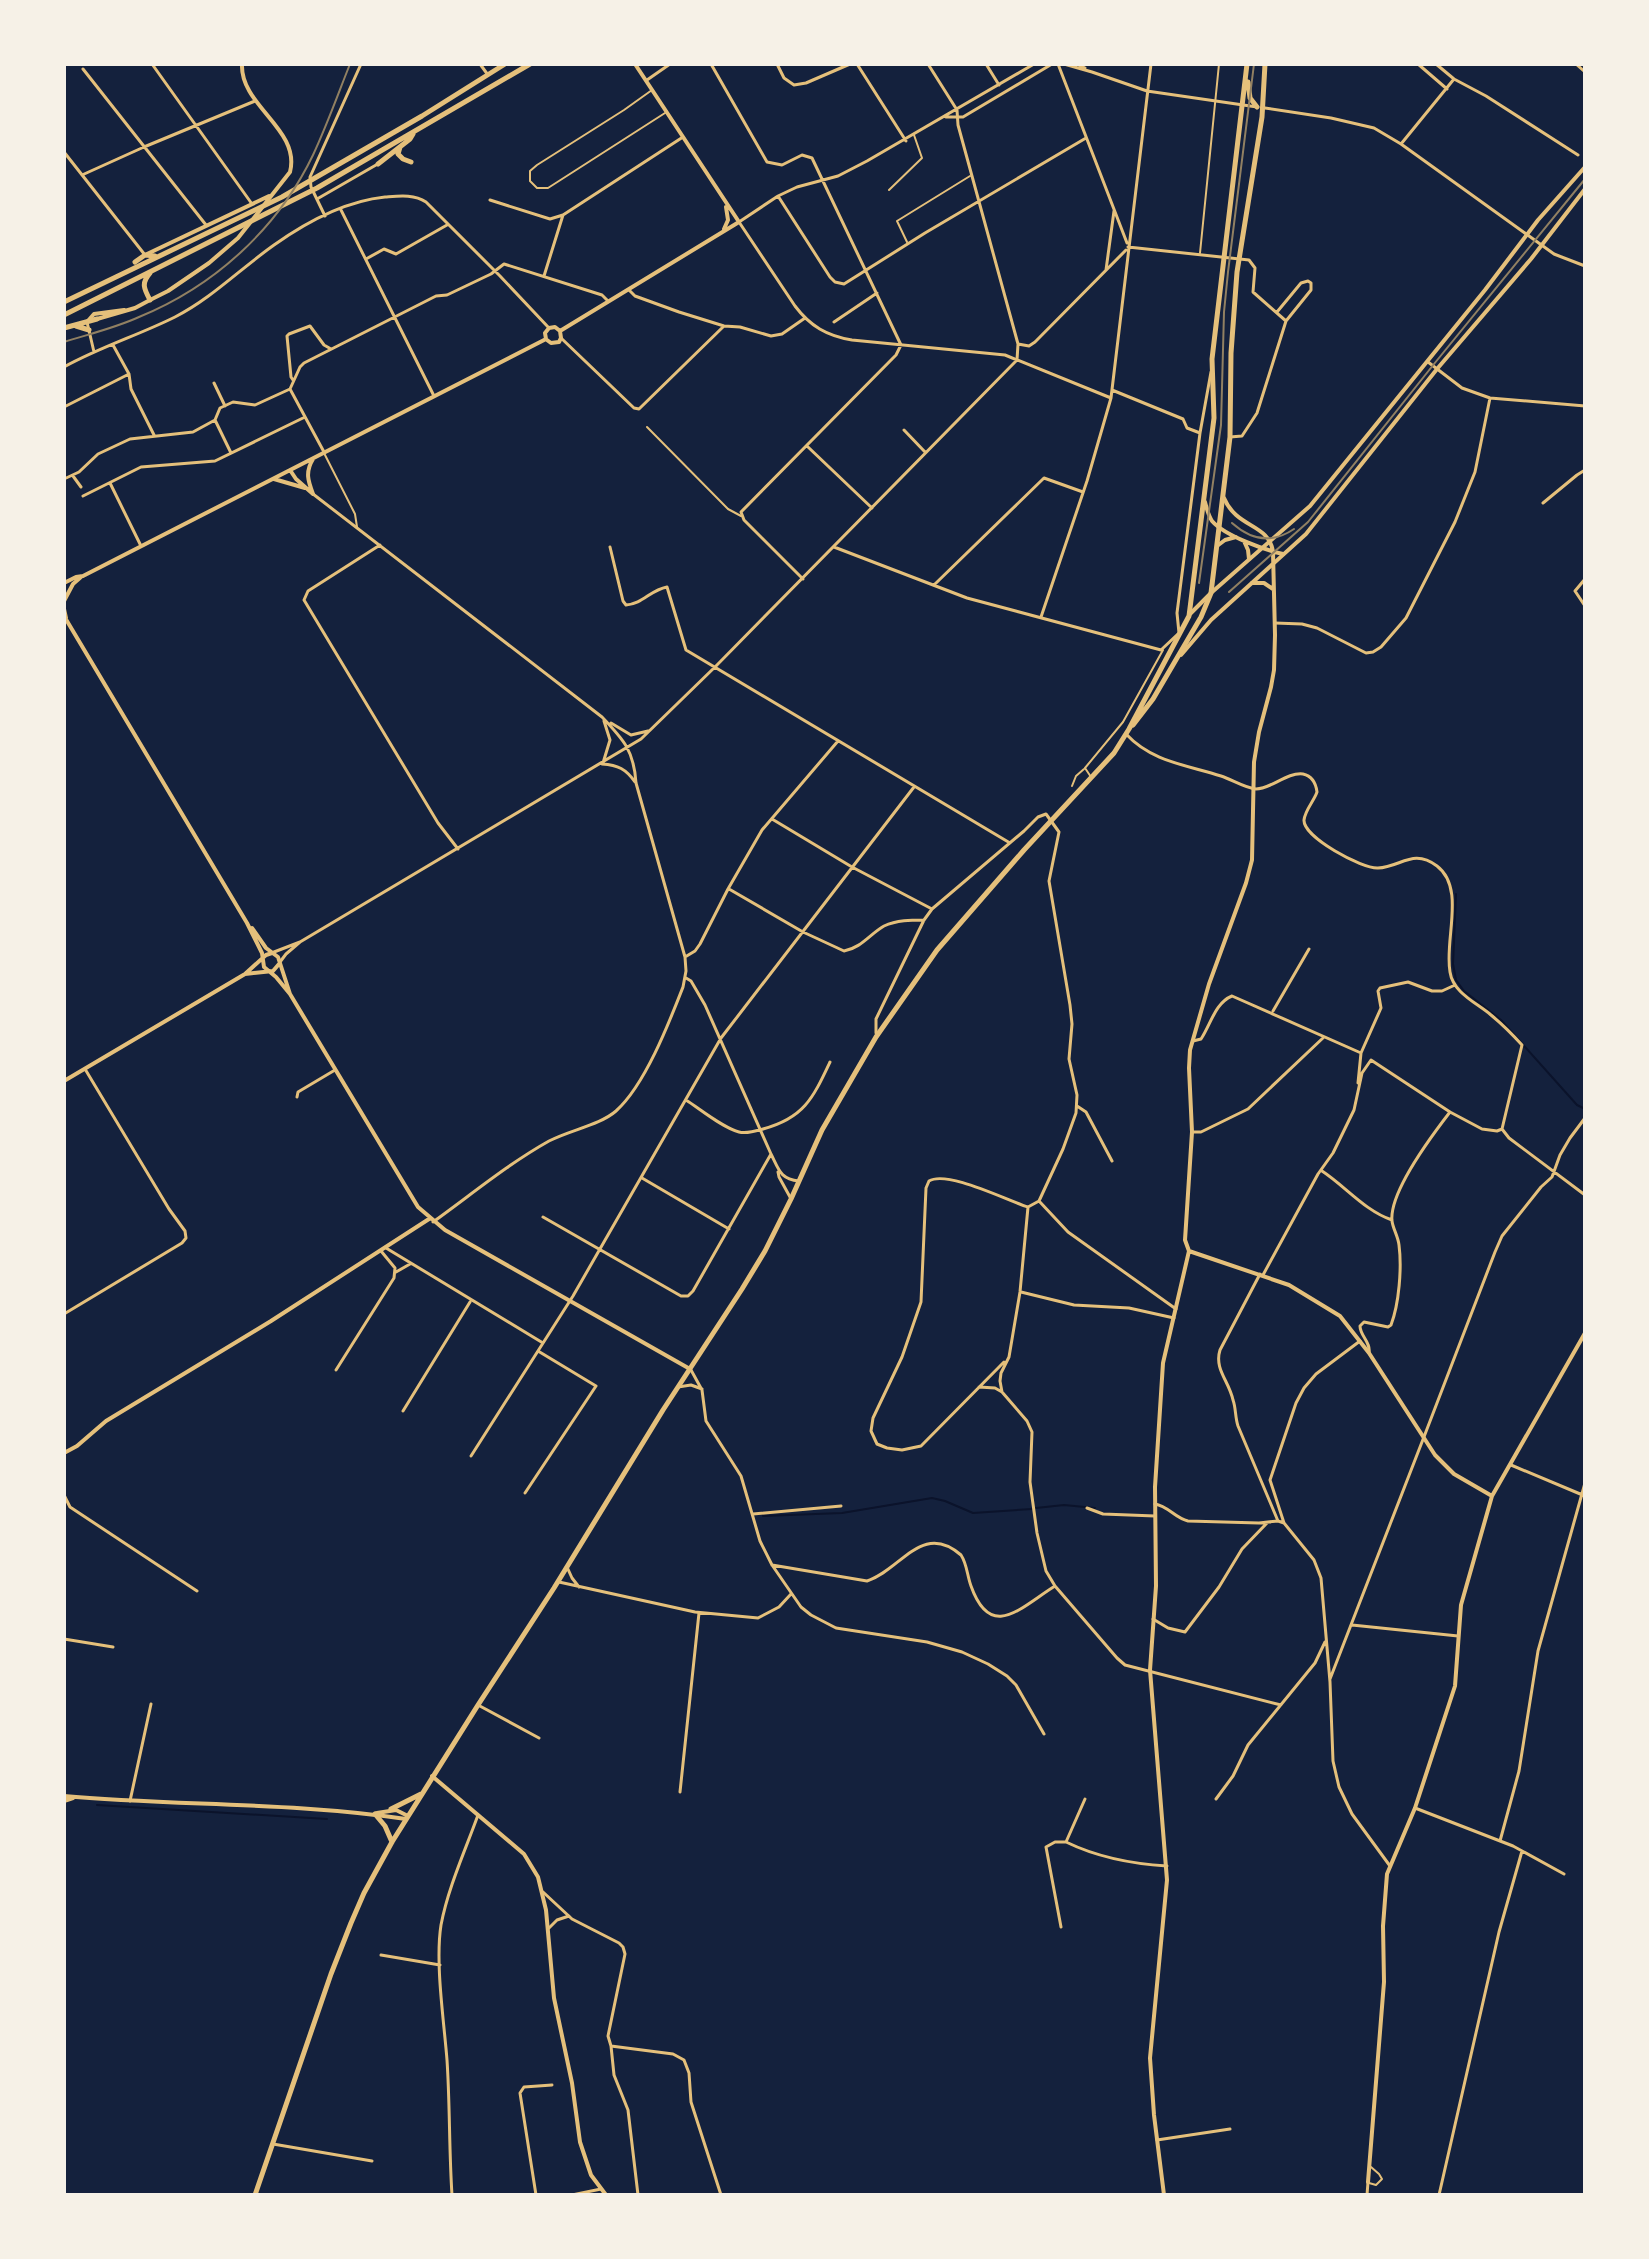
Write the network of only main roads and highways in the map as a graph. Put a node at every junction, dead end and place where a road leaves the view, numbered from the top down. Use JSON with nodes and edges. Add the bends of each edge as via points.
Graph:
{"nodes":[{"id":1,"x":505,"y":64,"type":"edge"},
{"id":2,"x":530,"y":64,"type":"edge"},
{"id":3,"x":1265,"y":64,"type":"edge"},
{"id":4,"x":1247,"y":66,"type":"edge"},
{"id":5,"x":1260,"y":108,"type":"junction"},
{"id":6,"x":414,"y":132,"type":"junction"},
{"id":7,"x":401,"y":146,"type":"junction"},
{"id":8,"x":411,"y":162,"type":"dead end"},
{"id":9,"x":378,"y":164,"type":"road end"},
{"id":10,"x":156,"y":256,"type":"junction"},
{"id":11,"x":154,"y":269,"type":"junction"},
{"id":12,"x":122,"y":272,"type":"junction"},
{"id":13,"x":150,"y":300,"type":"road end"},
{"id":14,"x":64,"y":302,"type":"edge"},
{"id":15,"x":64,"y":315,"type":"edge"},
{"id":16,"x":97,"y":319,"type":"road end"},
{"id":17,"x":75,"y":325,"type":"junction"},
{"id":18,"x":64,"y":328,"type":"edge"},
{"id":19,"x":89,"y":330,"type":"road end"},
{"id":20,"x":1128,"y":732,"type":"junction"},
{"id":21,"x":422,"y":1794,"type":"junction"},
{"id":22,"x":391,"y":1809,"type":"road end"},
{"id":23,"x":375,"y":1814,"type":"road end"},
{"id":24,"x":392,"y":1842,"type":"junction"},
{"id":25,"x":255,"y":2195,"type":"edge"}],
"edges":[{"from":1,"to":10,"type":"main road","via":[[282,197]]},
{"from":2,"to":6,"type":"main road"},
{"from":3,"to":5,"type":"main road"},
{"from":4,"to":5,"type":"main road","via":[[1249,95]]},
{"from":4,"to":20,"type":"main road","via":[[1212,367],[1214,418],[1189,616]]},
{"from":5,"to":20,"type":"main road","via":[[1239,258],[1230,437],[1211,593],[1175,663]]},
{"from":6,"to":7,"type":"main road"},
{"from":6,"to":11,"type":"main road","via":[[258,219]]},
{"from":7,"to":8,"type":"main road","via":[[398,154]]},
{"from":7,"to":9,"type":"main road"},
{"from":10,"to":12,"type":"main road"},
{"from":10,"to":12,"type":"main road","via":[[145,255]]},
{"from":11,"to":13,"type":"main road","via":[[144,284]]},
{"from":11,"to":15,"type":"main road"},
{"from":12,"to":14,"type":"main road"},
{"from":16,"to":17,"type":"main road"},
{"from":17,"to":18,"type":"main road"},
{"from":17,"to":19,"type":"main road"},
{"from":20,"to":21,"type":"main road","via":[[937,950],[876,1037],[822,1130],[765,1251]]},
{"from":21,"to":22,"type":"main road"},
{"from":21,"to":24,"type":"main road"},
{"from":23,"to":24,"type":"main road"},
{"from":24,"to":25,"type":"main road","via":[[331,1974]]}]}
